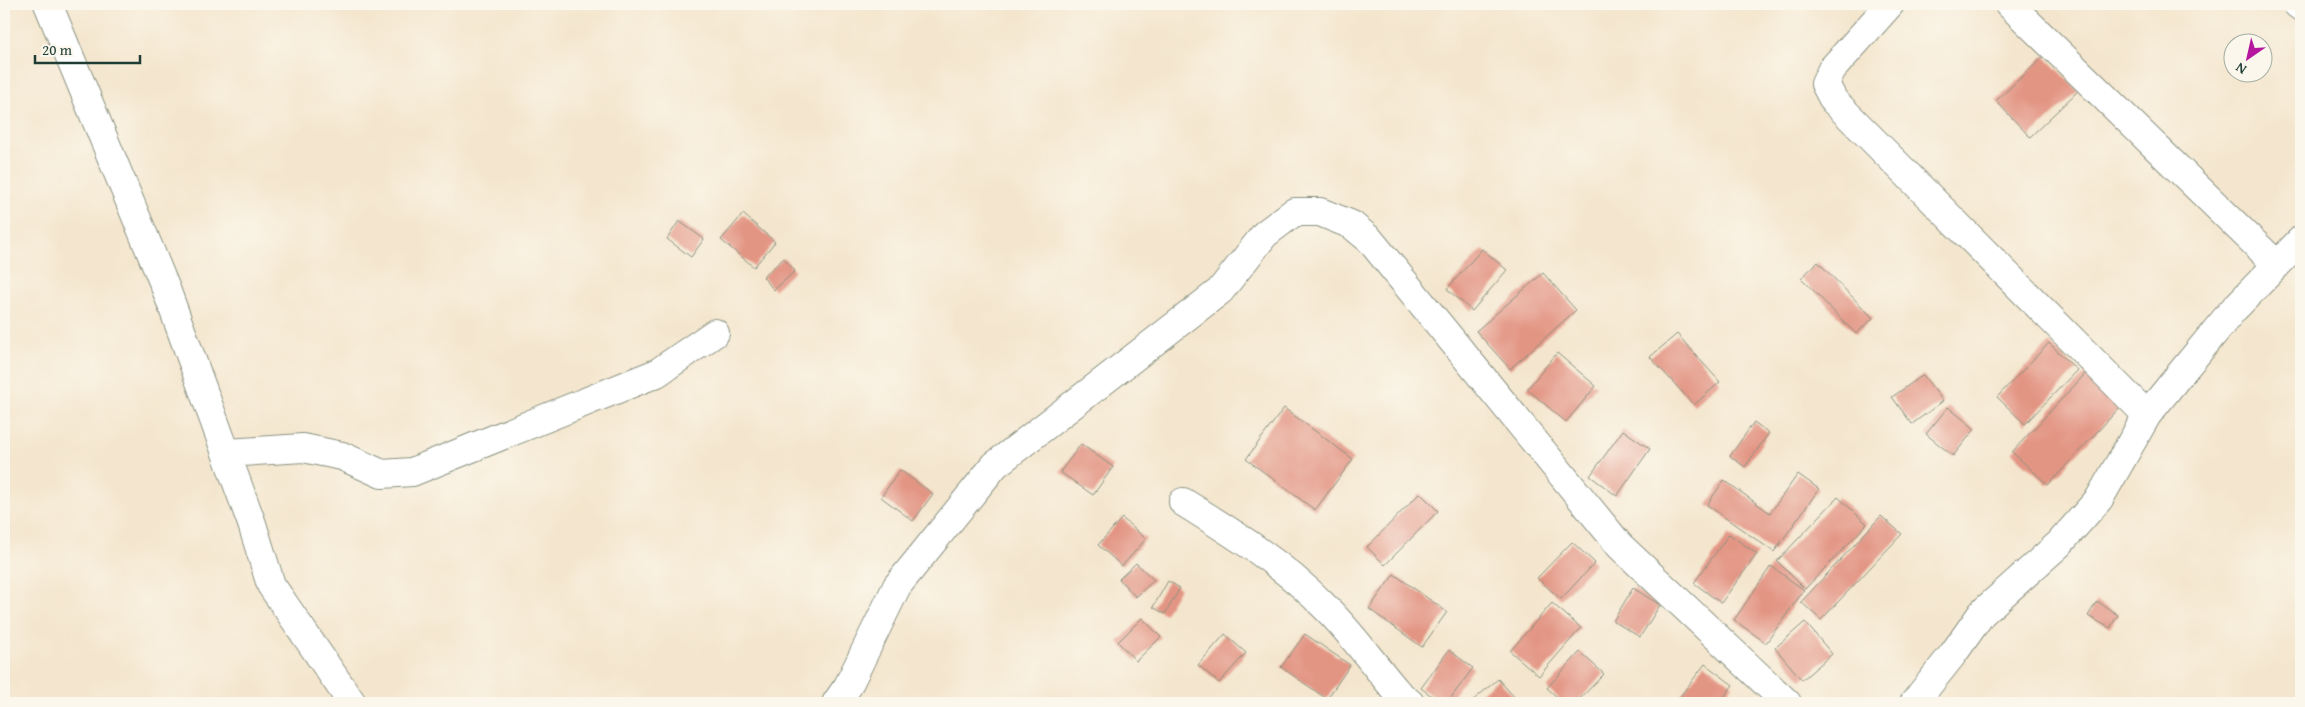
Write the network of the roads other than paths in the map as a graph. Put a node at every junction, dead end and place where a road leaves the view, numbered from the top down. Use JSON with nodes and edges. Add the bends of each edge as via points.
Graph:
{"nodes":[{"id":1,"x":48,"y":4,"type":"edge"},
{"id":2,"x":1890,"y":4,"type":"edge"},
{"id":3,"x":2009,"y":4,"type":"edge"},
{"id":4,"x":2297,"y":4,"type":"edge"},
{"id":5,"x":2301,"y":8,"type":"edge"},
{"id":6,"x":2301,"y":240,"type":"edge"},
{"id":7,"x":2277,"y":265,"type":"junction"},
{"id":8,"x":715,"y":333,"type":"dead end"},
{"id":9,"x":2148,"y":415,"type":"junction"},
{"id":10,"x":226,"y":453,"type":"junction"},
{"id":11,"x":1183,"y":502,"type":"dead end"},
{"id":12,"x":352,"y":703,"type":"edge"},
{"id":13,"x":836,"y":703,"type":"edge"},
{"id":14,"x":1410,"y":703,"type":"edge"},
{"id":15,"x":1787,"y":703,"type":"edge"},
{"id":16,"x":1914,"y":703,"type":"edge"}],
"edges":[{"from":1,"to":10,"type":"street","via":[[166,289]]},
{"from":2,"to":9,"type":"street","via":[[1832,69],[1825,84],[1834,101]]},
{"from":3,"to":7,"type":"street"},
{"from":4,"to":5,"type":"street"},
{"from":6,"to":7,"type":"street"},
{"from":7,"to":9,"type":"street","via":[[2233,310]]},
{"from":8,"to":10,"type":"street","via":[[657,373],[412,472],[382,474],[342,456],[304,448]]},
{"from":9,"to":16,"type":"street","via":[[2099,499],[2059,544],[1982,613]]},
{"from":10,"to":12,"type":"street","via":[[271,585]]},
{"from":11,"to":14,"type":"street","via":[[1244,540],[1292,576],[1325,606]]},
{"from":13,"to":15,"type":"street","via":[[848,686],[897,586],[996,465],[1220,291],[1265,234],[1294,212],[1320,212],[1352,225],[1370,240],[1620,546]]}]}
